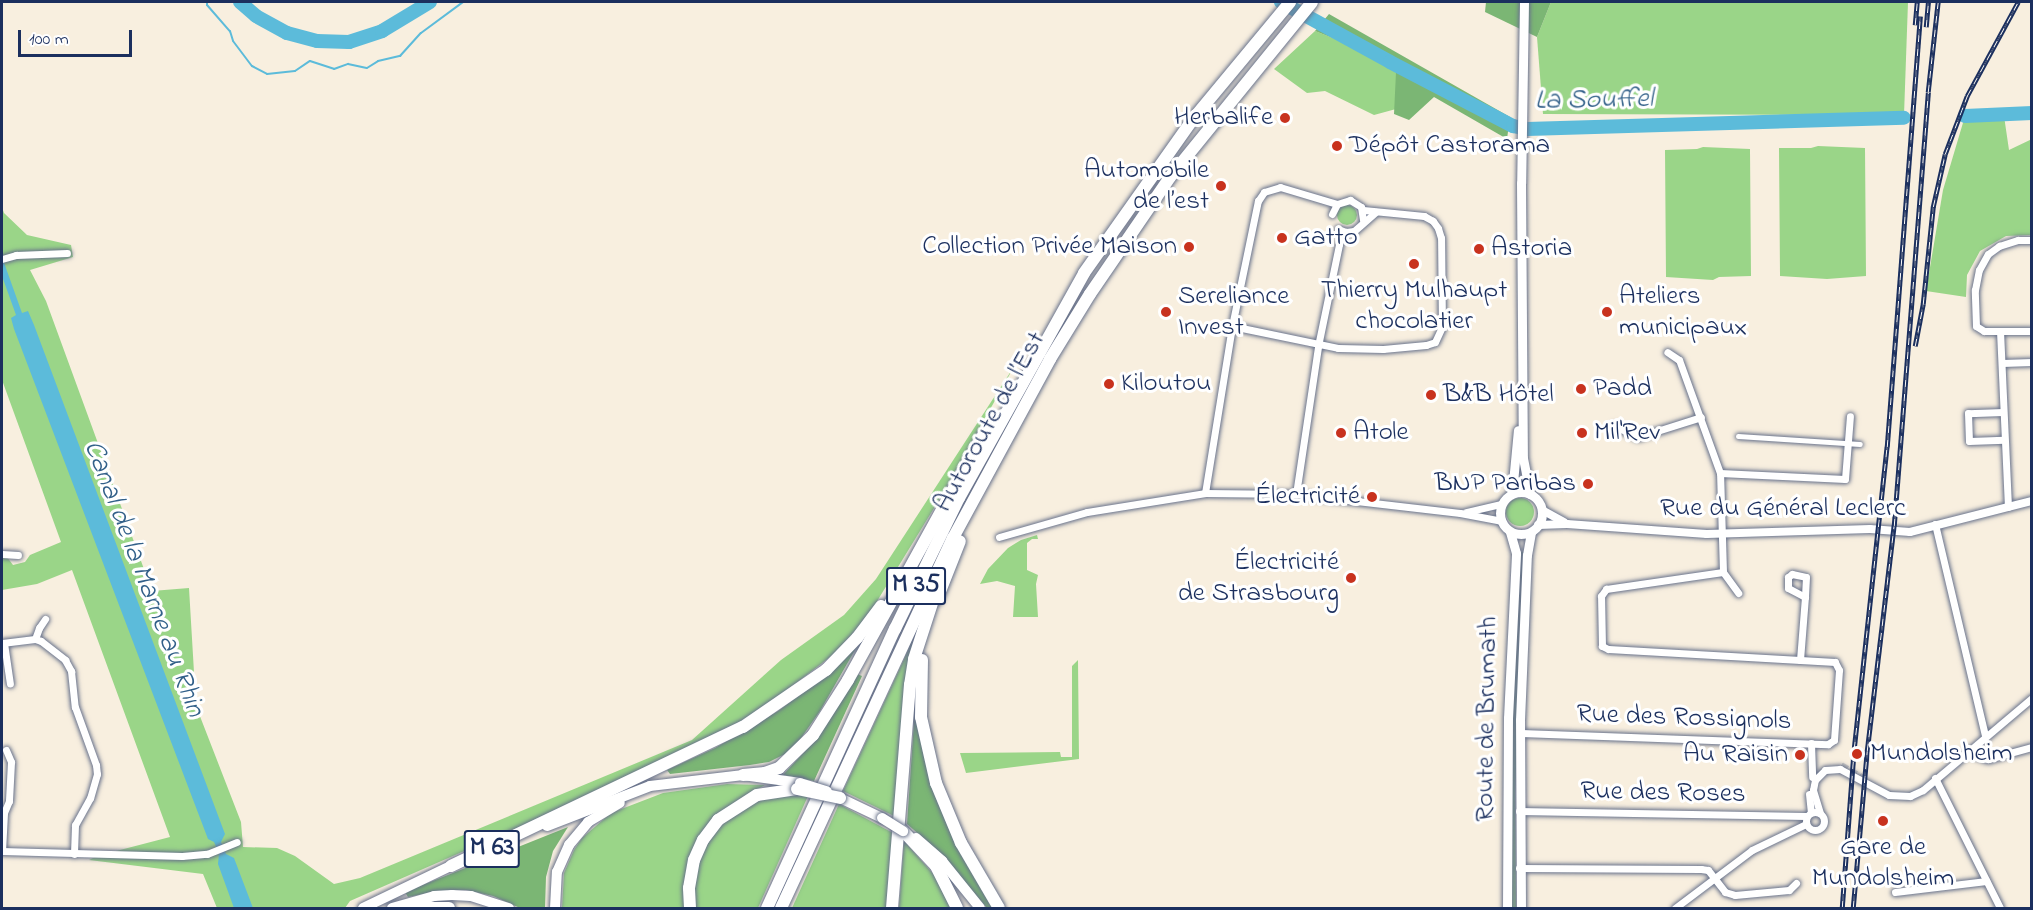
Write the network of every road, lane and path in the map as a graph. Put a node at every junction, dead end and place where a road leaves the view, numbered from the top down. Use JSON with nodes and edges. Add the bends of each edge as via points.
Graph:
{"nodes":[{"id":1,"x":1290,"y":2,"type":"edge"},
{"id":2,"x":1312,"y":2,"type":"edge"},
{"id":3,"x":1524,"y":2,"type":"edge"},
{"id":4,"x":1324,"y":202,"type":"junction"},
{"id":5,"x":1337,"y":204,"type":"junction"},
{"id":6,"x":1363,"y":210,"type":"junction"},
{"id":7,"x":1376,"y":212,"type":"junction"},
{"id":8,"x":1332,"y":214,"type":"junction"},
{"id":9,"x":1363,"y":220,"type":"junction"},
{"id":10,"x":1342,"y":231,"type":"junction"},
{"id":11,"x":2031,"y":240,"type":"edge"},
{"id":12,"x":67,"y":253,"type":"dead end"},
{"id":13,"x":2,"y":259,"type":"edge"},
{"id":14,"x":1084,"y":273,"type":"junction"},
{"id":15,"x":1232,"y":326,"type":"junction"},
{"id":16,"x":2000,"y":331,"type":"junction"},
{"id":17,"x":2031,"y":331,"type":"edge"},
{"id":18,"x":1318,"y":346,"type":"junction"},
{"id":19,"x":1523,"y":349,"type":"junction"},
{"id":20,"x":1667,"y":352,"type":"dead end"},
{"id":21,"x":2031,"y":362,"type":"edge"},
{"id":22,"x":2002,"y":363,"type":"junction"},
{"id":23,"x":2003,"y":412,"type":"junction"},
{"id":24,"x":1850,"y":416,"type":"dead end"},
{"id":25,"x":1701,"y":417,"type":"junction"},
{"id":26,"x":1615,"y":426,"type":"dead end"},
{"id":27,"x":1011,"y":429,"type":"junction"},
{"id":28,"x":1738,"y":436,"type":"dead end"},
{"id":29,"x":2004,"y":440,"type":"junction"},
{"id":30,"x":1847,"y":444,"type":"junction"},
{"id":31,"x":1860,"y":444,"type":"dead end"},
{"id":32,"x":1720,"y":473,"type":"junction"},
{"id":33,"x":1205,"y":493,"type":"junction"},
{"id":34,"x":1512,"y":493,"type":"junction"},
{"id":35,"x":1296,"y":494,"type":"junction"},
{"id":36,"x":1530,"y":494,"type":"junction"},
{"id":37,"x":2031,"y":501,"type":"edge"},
{"id":38,"x":1502,"y":504,"type":"junction"},
{"id":39,"x":2008,"y":507,"type":"junction"},
{"id":40,"x":1542,"y":510,"type":"junction"},
{"id":41,"x":1460,"y":513,"type":"junction"},
{"id":42,"x":1502,"y":521,"type":"junction"},
{"id":43,"x":1568,"y":524,"type":"junction"},
{"id":44,"x":1935,"y":524,"type":"junction"},
{"id":45,"x":1534,"y":528,"type":"junction"},
{"id":46,"x":1510,"y":532,"type":"junction"},
{"id":47,"x":1721,"y":534,"type":"junction"},
{"id":48,"x":999,"y":537,"type":"dead end"},
{"id":49,"x":960,"y":542,"type":"junction"},
{"id":50,"x":920,"y":548,"type":"junction"},
{"id":51,"x":2,"y":554,"type":"edge"},
{"id":52,"x":18,"y":555,"type":"dead end"},
{"id":53,"x":1723,"y":572,"type":"junction"},
{"id":54,"x":1738,"y":592,"type":"dead end"},
{"id":55,"x":1805,"y":597,"type":"dead end"},
{"id":56,"x":45,"y":619,"type":"dead end"},
{"id":57,"x":35,"y":639,"type":"junction"},
{"id":58,"x":3,"y":643,"type":"edge"},
{"id":59,"x":1800,"y":660,"type":"junction"},
{"id":60,"x":10,"y":684,"type":"dead end"},
{"id":61,"x":2031,"y":698,"type":"edge"},
{"id":62,"x":1522,"y":730,"type":"junction"},
{"id":63,"x":1985,"y":736,"type":"junction"},
{"id":64,"x":1811,"y":743,"type":"junction"},
{"id":65,"x":1976,"y":743,"type":"junction"},
{"id":66,"x":2031,"y":747,"type":"edge"},
{"id":67,"x":6,"y":750,"type":"dead end"},
{"id":68,"x":1966,"y":752,"type":"junction"},
{"id":69,"x":1984,"y":758,"type":"junction"},
{"id":70,"x":1840,"y":767,"type":"junction"},
{"id":71,"x":743,"y":775,"type":"junction"},
{"id":72,"x":1812,"y":777,"type":"junction"},
{"id":73,"x":1935,"y":778,"type":"junction"},
{"id":74,"x":682,"y":782,"type":"junction"},
{"id":75,"x":799,"y":786,"type":"junction"},
{"id":76,"x":840,"y":798,"type":"joint"},
{"id":77,"x":1519,"y":811,"type":"junction"},
{"id":78,"x":1820,"y":813,"type":"junction"},
{"id":79,"x":1808,"y":818,"type":"junction"},
{"id":80,"x":903,"y":831,"type":"joint"},
{"id":81,"x":235,"y":843,"type":"dead end"},
{"id":82,"x":920,"y":845,"type":"junction"},
{"id":83,"x":2,"y":851,"type":"edge"},
{"id":84,"x":74,"y":854,"type":"junction"},
{"id":85,"x":451,"y":866,"type":"junction"},
{"id":86,"x":1519,"y":868,"type":"junction"},
{"id":87,"x":1714,"y":878,"type":"junction"},
{"id":88,"x":1986,"y":881,"type":"junction"},
{"id":89,"x":1796,"y":883,"type":"dead end"},
{"id":90,"x":1507,"y":891,"type":"junction"},
{"id":91,"x":1895,"y":892,"type":"dead end"},
{"id":92,"x":363,"y":909,"type":"edge"},
{"id":93,"x":392,"y":909,"type":"edge"},
{"id":94,"x":414,"y":909,"type":"edge"},
{"id":95,"x":449,"y":909,"type":"edge"},
{"id":96,"x":509,"y":909,"type":"edge"},
{"id":97,"x":555,"y":909,"type":"edge"},
{"id":98,"x":690,"y":909,"type":"edge"},
{"id":99,"x":767,"y":909,"type":"edge"},
{"id":100,"x":781,"y":909,"type":"edge"},
{"id":101,"x":892,"y":909,"type":"edge"},
{"id":102,"x":957,"y":909,"type":"edge"},
{"id":103,"x":980,"y":909,"type":"edge"},
{"id":104,"x":999,"y":909,"type":"edge"},
{"id":105,"x":1502,"y":909,"type":"edge"},
{"id":106,"x":1507,"y":909,"type":"edge"},
{"id":107,"x":1521,"y":909,"type":"edge"},
{"id":108,"x":1675,"y":909,"type":"edge"},
{"id":109,"x":2000,"y":909,"type":"edge"}],
"edges":[{"from":1,"to":14,"type":"highway","name":"Autoroute de l’Est","number":"M 35","via":[[1192,119]]},
{"from":2,"to":27,"type":"highway","name":"Autoroute de l’Est","number":"M 35","via":[[1207,128],[1136,225],[1084,303]]},
{"from":3,"to":19,"type":"main road"},
{"from":4,"to":5,"type":"street"},
{"from":4,"to":8,"type":"street"},
{"from":4,"to":15,"type":"street","via":[[1280,187],[1264,192],[1258,201]]},
{"from":5,"to":6,"type":"street","via":[[1350,200]]},
{"from":5,"to":8,"type":"street"},
{"from":6,"to":7,"type":"street"},
{"from":6,"to":9,"type":"street"},
{"from":7,"to":9,"type":"street"},
{"from":7,"to":18,"type":"street","via":[[1424,216],[1438,228],[1440,335],[1426,345],[1383,349]]},
{"from":8,"to":10,"type":"street","via":[[1333,222]]},
{"from":9,"to":10,"type":"street","via":[[1359,228]]},
{"from":10,"to":18,"type":"street"},
{"from":11,"to":16,"type":"street","via":[[1999,246],[1988,254],[1979,270],[1976,326],[1984,331]]},
{"from":12,"to":13,"type":"street"},
{"from":14,"to":50,"type":"highway","via":[[973,451]]},
{"from":14,"to":99,"type":"highway","name":"Autoroute de l’Est","number":"M 35","via":[[959,498]]},
{"from":15,"to":18,"type":"street"},
{"from":15,"to":33,"type":"street"},
{"from":16,"to":17,"type":"street"},
{"from":16,"to":22,"type":"street"},
{"from":18,"to":35,"type":"street"},
{"from":19,"to":34,"type":"main road"},
{"from":19,"to":36,"type":"main road","via":[[1523,458]]},
{"from":20,"to":25,"type":"street","via":[[1679,360]]},
{"from":21,"to":22,"type":"street"},
{"from":22,"to":23,"type":"street"},
{"from":23,"to":29,"type":"street"},
{"from":23,"to":29,"type":"street","via":[[1968,413],[1969,441]]},
{"from":24,"to":30,"type":"street"},
{"from":25,"to":26,"type":"street","via":[[1638,437]]},
{"from":25,"to":32,"type":"street"},
{"from":27,"to":49,"type":"highway","via":[[990,483]]},
{"from":27,"to":100,"type":"highway","name":"Autoroute de l’Est","number":"M 35","via":[[928,589]]},
{"from":28,"to":30,"type":"street"},
{"from":29,"to":39,"type":"street"},
{"from":30,"to":31,"type":"street"},
{"from":30,"to":32,"type":"street","via":[[1845,479]]},
{"from":32,"to":47,"type":"street"},
{"from":33,"to":35,"type":"street"},
{"from":33,"to":48,"type":"street","via":[[1087,512]]},
{"from":34,"to":36,"type":"main road"},
{"from":34,"to":38,"type":"main road"},
{"from":35,"to":41,"type":"street"},
{"from":36,"to":40,"type":"main road"},
{"from":37,"to":39,"type":"street","name":"Rue du Général Leclerc"},
{"from":38,"to":41,"type":"street"},
{"from":38,"to":42,"type":"main road"},
{"from":39,"to":44,"type":"street","name":"Rue du Général Leclerc"},
{"from":40,"to":43,"type":"street","name":"Rue du Général Leclerc"},
{"from":40,"to":45,"type":"main road"},
{"from":41,"to":42,"type":"street"},
{"from":42,"to":46,"type":"main road"},
{"from":43,"to":45,"type":"street","name":"Rue du Général Leclerc"},
{"from":43,"to":47,"type":"street","name":"Rue du Général Leclerc"},
{"from":44,"to":47,"type":"street","name":"Rue du Général Leclerc","via":[[1910,532],[1870,529]]},
{"from":44,"to":63,"type":"street"},
{"from":45,"to":46,"type":"main road","via":[[1524,534]]},
{"from":45,"to":62,"type":"main road","name":"Route de Brumath","via":[[1527,581],[1532,588]]},
{"from":46,"to":90,"type":"main road","name":"Route de Brumath","via":[[1515,553]]},
{"from":47,"to":53,"type":"street"},
{"from":49,"to":101,"type":"highway","via":[[933,597],[914,659]]},
{"from":49,"to":104,"type":"highway","via":[[937,598],[927,637],[921,665],[921,717],[928,758],[944,806]]},
{"from":50,"to":71,"type":"highway","via":[[848,680],[813,735],[779,768]]},
{"from":50,"to":85,"type":"highway","via":[[857,638],[826,670],[779,704],[696,751]]},
{"from":51,"to":52,"type":"street"},
{"from":53,"to":54,"type":"street"},
{"from":53,"to":59,"type":"street","via":[[1606,589],[1601,596],[1602,646]]},
{"from":55,"to":59,"type":"street"},
{"from":56,"to":57,"type":"street"},
{"from":57,"to":58,"type":"street"},
{"from":57,"to":84,"type":"street","via":[[69,665],[75,707],[96,765],[92,792],[75,825]]},
{"from":58,"to":60,"type":"street"},
{"from":59,"to":64,"type":"street","via":[[1833,661],[1839,666],[1834,740],[1828,744]]},
{"from":61,"to":63,"type":"street"},
{"from":62,"to":64,"type":"street","name":"Rue des Rossignols"},
{"from":62,"to":77,"type":"main road","name":"Route de Brumath"},
{"from":63,"to":65,"type":"street"},
{"from":64,"to":72,"type":"street","name":"Rue des Rossignols"},
{"from":65,"to":68,"type":"street"},
{"from":65,"to":69,"type":"street"},
{"from":66,"to":69,"type":"street"},
{"from":67,"to":83,"type":"street","via":[[11,772]]},
{"from":68,"to":69,"type":"street"},
{"from":68,"to":73,"type":"street"},
{"from":70,"to":72,"type":"street","via":[[1822,767]]},
{"from":70,"to":73,"type":"street","via":[[1869,784],[1904,793]]},
{"from":70,"to":78,"type":"street","via":[[1825,770],[1815,780],[1813,794]]},
{"from":71,"to":74,"type":"main road","number":"M 63"},
{"from":71,"to":75,"type":"main road","number":"M 63"},
{"from":72,"to":79,"type":"street","name":"Rue des Rossignols"},
{"from":73,"to":88,"type":"street"},
{"from":74,"to":85,"type":"main road","number":"M 63","via":[[650,786],[624,795]]},
{"from":74,"to":97,"type":"main road","via":[[614,806],[578,833],[557,872]]},
{"from":75,"to":76,"type":"highway","bridge":true},
{"from":75,"to":98,"type":"highway","via":[[757,795],[718,820],[694,860]]},
{"from":76,"to":80,"type":"main road","bridge":true},
{"from":77,"to":79,"type":"street","name":"Rue des Roses"},
{"from":77,"to":86,"type":"main road","name":"Route de Brumath"},
{"from":78,"to":79,"type":"street","name":"Rue des Roses"},
{"from":78,"to":79,"type":"street","via":[[1822,827],[1813,830]]},
{"from":79,"to":87,"type":"street","via":[[1760,845]]},
{"from":80,"to":82,"type":"highway"},
{"from":81,"to":84,"type":"street","via":[[207,854],[182,856]]},
{"from":82,"to":102,"type":"highway","via":[[944,879]]},
{"from":82,"to":103,"type":"main road","via":[[942,861]]},
{"from":83,"to":84,"type":"street"},
{"from":85,"to":92,"type":"main road","number":"M 63"},
{"from":86,"to":87,"type":"street","via":[[1701,868]]},
{"from":86,"to":107,"type":"main road","name":"Route de Brumath"},
{"from":87,"to":89,"type":"street","via":[[1725,892],[1735,895],[1789,890]]},
{"from":87,"to":108,"type":"street"},
{"from":88,"to":91,"type":"street"},
{"from":88,"to":109,"type":"street"},
{"from":90,"to":105,"type":"main road"},
{"from":90,"to":106,"type":"main road","name":"Route de Brumath"},
{"from":93,"to":96,"type":"main road","number":"M 63","via":[[434,896],[452,895],[471,896]]},
{"from":94,"to":95,"type":"highway"}]}
